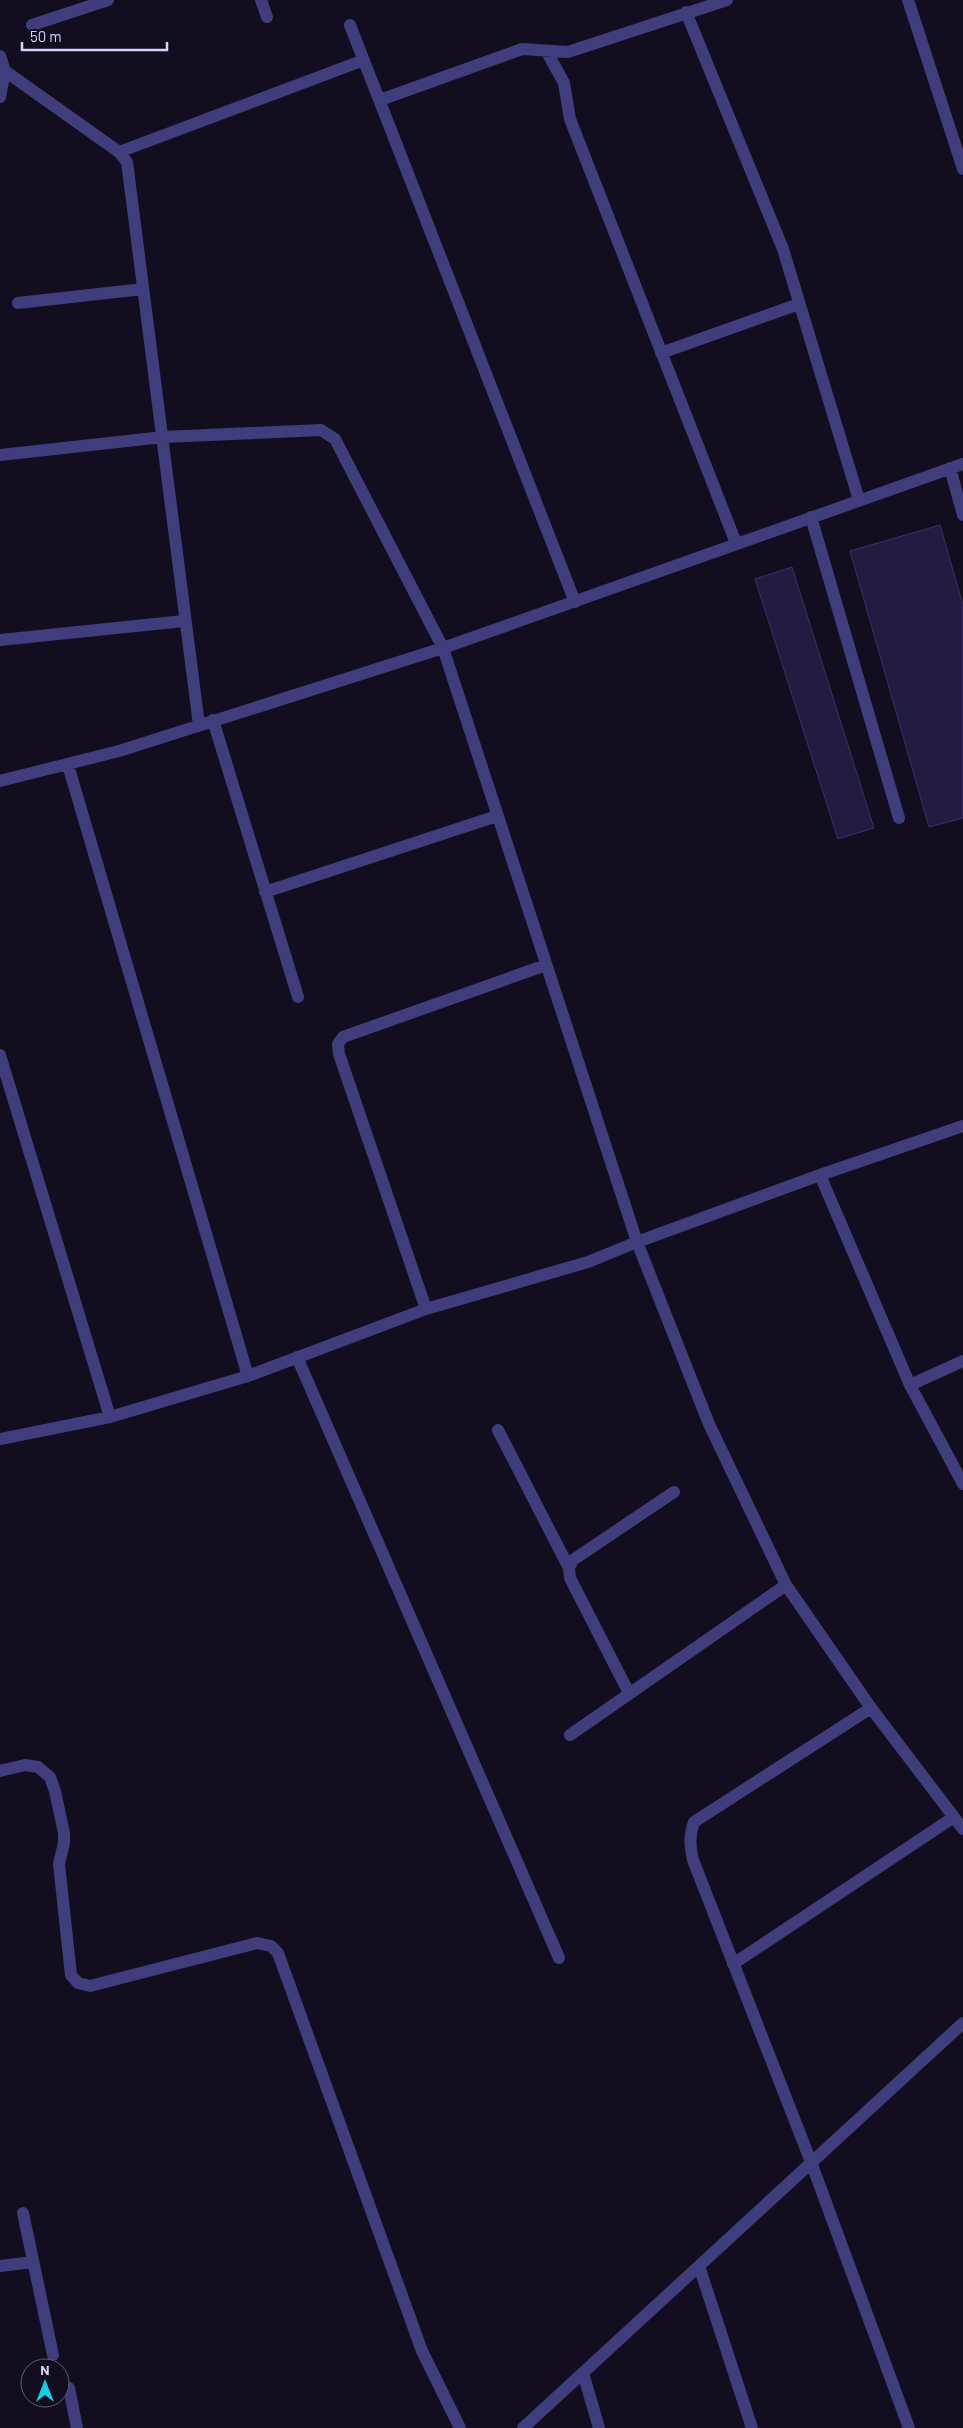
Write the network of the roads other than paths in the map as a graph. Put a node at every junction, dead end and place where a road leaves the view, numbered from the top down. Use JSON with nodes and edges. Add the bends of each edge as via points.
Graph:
{"nodes":[{"id":1,"x":108,"y":0,"type":"edge"},
{"id":2,"x":261,"y":0,"type":"edge"},
{"id":3,"x":727,"y":0,"type":"edge"},
{"id":4,"x":908,"y":0,"type":"edge"},
{"id":5,"x":686,"y":12,"type":"junction"},
{"id":6,"x":267,"y":17,"type":"dead end"},
{"id":7,"x":32,"y":24,"type":"dead end"},
{"id":8,"x":350,"y":25,"type":"dead end"},
{"id":9,"x":547,"y":52,"type":"junction"},
{"id":10,"x":0,"y":56,"type":"edge"},
{"id":11,"x":364,"y":60,"type":"junction"},
{"id":12,"x":5,"y":71,"type":"junction"},
{"id":13,"x":0,"y":97,"type":"edge"},
{"id":14,"x":380,"y":100,"type":"junction"},
{"id":15,"x":119,"y":152,"type":"junction"},
{"id":16,"x":963,"y":169,"type":"edge"},
{"id":17,"x":143,"y":289,"type":"junction"},
{"id":18,"x":18,"y":303,"type":"dead end"},
{"id":19,"x":800,"y":304,"type":"junction"},
{"id":20,"x":661,"y":353,"type":"junction"},
{"id":21,"x":163,"y":437,"type":"junction"},
{"id":22,"x":0,"y":455,"type":"edge"},
{"id":23,"x":963,"y":464,"type":"edge"},
{"id":24,"x":950,"y":468,"type":"junction"},
{"id":25,"x":859,"y":500,"type":"junction"},
{"id":26,"x":963,"y":515,"type":"edge"},
{"id":27,"x":811,"y":517,"type":"junction"},
{"id":28,"x":736,"y":543,"type":"junction"},
{"id":29,"x":575,"y":602,"type":"junction"},
{"id":30,"x":184,"y":621,"type":"junction"},
{"id":31,"x":0,"y":640,"type":"edge"},
{"id":32,"x":443,"y":648,"type":"junction"},
{"id":33,"x":213,"y":720,"type":"junction"},
{"id":34,"x":199,"y":725,"type":"junction"},
{"id":35,"x":68,"y":764,"type":"junction"},
{"id":36,"x":0,"y":780,"type":"edge"},
{"id":37,"x":497,"y":816,"type":"junction"},
{"id":38,"x":899,"y":818,"type":"dead end"},
{"id":39,"x":265,"y":892,"type":"junction"},
{"id":40,"x":546,"y":965,"type":"junction"},
{"id":41,"x":298,"y":996,"type":"dead end"},
{"id":42,"x":0,"y":1055,"type":"edge"},
{"id":43,"x":963,"y":1126,"type":"edge"},
{"id":44,"x":820,"y":1175,"type":"junction"},
{"id":45,"x":636,"y":1242,"type":"junction"},
{"id":46,"x":426,"y":1309,"type":"junction"},
{"id":47,"x":297,"y":1357,"type":"junction"},
{"id":48,"x":963,"y":1360,"type":"edge"},
{"id":49,"x":248,"y":1376,"type":"junction"},
{"id":50,"x":910,"y":1385,"type":"junction"},
{"id":51,"x":110,"y":1417,"type":"junction"},
{"id":52,"x":498,"y":1430,"type":"dead end"},
{"id":53,"x":0,"y":1439,"type":"edge"},
{"id":54,"x":963,"y":1484,"type":"edge"},
{"id":55,"x":674,"y":1492,"type":"dead end"},
{"id":56,"x":569,"y":1568,"type":"junction"},
{"id":57,"x":786,"y":1585,"type":"junction"},
{"id":58,"x":630,"y":1693,"type":"junction"},
{"id":59,"x":871,"y":1708,"type":"junction"},
{"id":60,"x":570,"y":1735,"type":"dead end"},
{"id":61,"x":0,"y":1770,"type":"edge"},
{"id":62,"x":954,"y":1818,"type":"junction"},
{"id":63,"x":963,"y":1829,"type":"edge"},
{"id":64,"x":559,"y":1958,"type":"dead end"},
{"id":65,"x":733,"y":1964,"type":"junction"},
{"id":66,"x":963,"y":2023,"type":"edge"},
{"id":67,"x":811,"y":2162,"type":"junction"},
{"id":68,"x":23,"y":2213,"type":"dead end"},
{"id":69,"x":33,"y":2262,"type":"junction"},
{"id":70,"x":0,"y":2266,"type":"edge"},
{"id":71,"x":699,"y":2266,"type":"junction"},
{"id":72,"x":53,"y":2355,"type":"dead end"},
{"id":73,"x":583,"y":2373,"type":"junction"},
{"id":74,"x":70,"y":2394,"type":"edge"},
{"id":75,"x":76,"y":2428,"type":"edge"},
{"id":76,"x":460,"y":2428,"type":"edge"},
{"id":77,"x":523,"y":2428,"type":"edge"},
{"id":78,"x":599,"y":2428,"type":"edge"},
{"id":79,"x":752,"y":2428,"type":"edge"},
{"id":80,"x":909,"y":2428,"type":"edge"}],
"edges":[{"from":1,"to":7,"type":"street"},
{"from":2,"to":6,"type":"street"},
{"from":3,"to":5,"type":"street"},
{"from":4,"to":16,"type":"street"},
{"from":5,"to":9,"type":"street","via":[[568,52]]},
{"from":5,"to":19,"type":"street","via":[[783,249]]},
{"from":8,"to":11,"type":"street"},
{"from":9,"to":14,"type":"street","via":[[522,49]]},
{"from":9,"to":20,"type":"street","via":[[564,83],[570,119]]},
{"from":10,"to":12,"type":"street"},
{"from":11,"to":14,"type":"street"},
{"from":11,"to":15,"type":"street"},
{"from":12,"to":13,"type":"street"},
{"from":12,"to":15,"type":"street"},
{"from":14,"to":29,"type":"street"},
{"from":15,"to":17,"type":"street","via":[[127,162]]},
{"from":17,"to":18,"type":"street"},
{"from":17,"to":21,"type":"street"},
{"from":19,"to":20,"type":"street"},
{"from":19,"to":25,"type":"street"},
{"from":20,"to":28,"type":"street"},
{"from":21,"to":22,"type":"street"},
{"from":21,"to":30,"type":"street"},
{"from":21,"to":32,"type":"street","via":[[320,430],[335,439]]},
{"from":23,"to":24,"type":"street"},
{"from":24,"to":25,"type":"street"},
{"from":24,"to":26,"type":"street"},
{"from":25,"to":27,"type":"street"},
{"from":27,"to":28,"type":"street"},
{"from":27,"to":38,"type":"street"},
{"from":28,"to":29,"type":"street"},
{"from":29,"to":32,"type":"street"},
{"from":30,"to":31,"type":"street"},
{"from":30,"to":34,"type":"street"},
{"from":32,"to":33,"type":"street"},
{"from":32,"to":37,"type":"street"},
{"from":33,"to":34,"type":"street"},
{"from":33,"to":39,"type":"street"},
{"from":34,"to":35,"type":"street"},
{"from":35,"to":36,"type":"street"},
{"from":35,"to":49,"type":"street"},
{"from":37,"to":39,"type":"street"},
{"from":37,"to":40,"type":"street"},
{"from":39,"to":41,"type":"street"},
{"from":40,"to":45,"type":"street"},
{"from":40,"to":46,"type":"street","via":[[343,1036],[338,1044]]},
{"from":42,"to":51,"type":"street"},
{"from":43,"to":44,"type":"street"},
{"from":44,"to":45,"type":"street"},
{"from":44,"to":50,"type":"street"},
{"from":45,"to":46,"type":"street","via":[[588,1262]]},
{"from":45,"to":57,"type":"street","via":[[709,1424]]},
{"from":46,"to":47,"type":"street"},
{"from":47,"to":49,"type":"street"},
{"from":47,"to":64,"type":"street"},
{"from":48,"to":50,"type":"street"},
{"from":49,"to":51,"type":"street"},
{"from":50,"to":54,"type":"street"},
{"from":51,"to":53,"type":"street"},
{"from":52,"to":56,"type":"street"},
{"from":55,"to":56,"type":"street","via":[[573,1560]]},
{"from":56,"to":58,"type":"street","via":[[570,1578]]},
{"from":57,"to":58,"type":"street"},
{"from":57,"to":59,"type":"street"},
{"from":58,"to":60,"type":"street"},
{"from":59,"to":62,"type":"street"},
{"from":59,"to":65,"type":"street","via":[[694,1822],[690,1834],[693,1860]]},
{"from":61,"to":76,"type":"street","via":[[32,1766],[50,1776],[64,1833],[59,1864],[71,1975],[78,1983],[90,1986],[257,1943],[271,1946],[278,1953],[422,2351]]},
{"from":62,"to":63,"type":"street"},
{"from":62,"to":65,"type":"street"},
{"from":65,"to":67,"type":"street"},
{"from":66,"to":67,"type":"street"},
{"from":67,"to":71,"type":"street"},
{"from":67,"to":80,"type":"street"},
{"from":68,"to":69,"type":"street"},
{"from":69,"to":70,"type":"street"},
{"from":69,"to":72,"type":"street"},
{"from":71,"to":73,"type":"street"},
{"from":71,"to":79,"type":"street"},
{"from":73,"to":77,"type":"street"},
{"from":73,"to":78,"type":"street"},
{"from":74,"to":75,"type":"street"}]}
